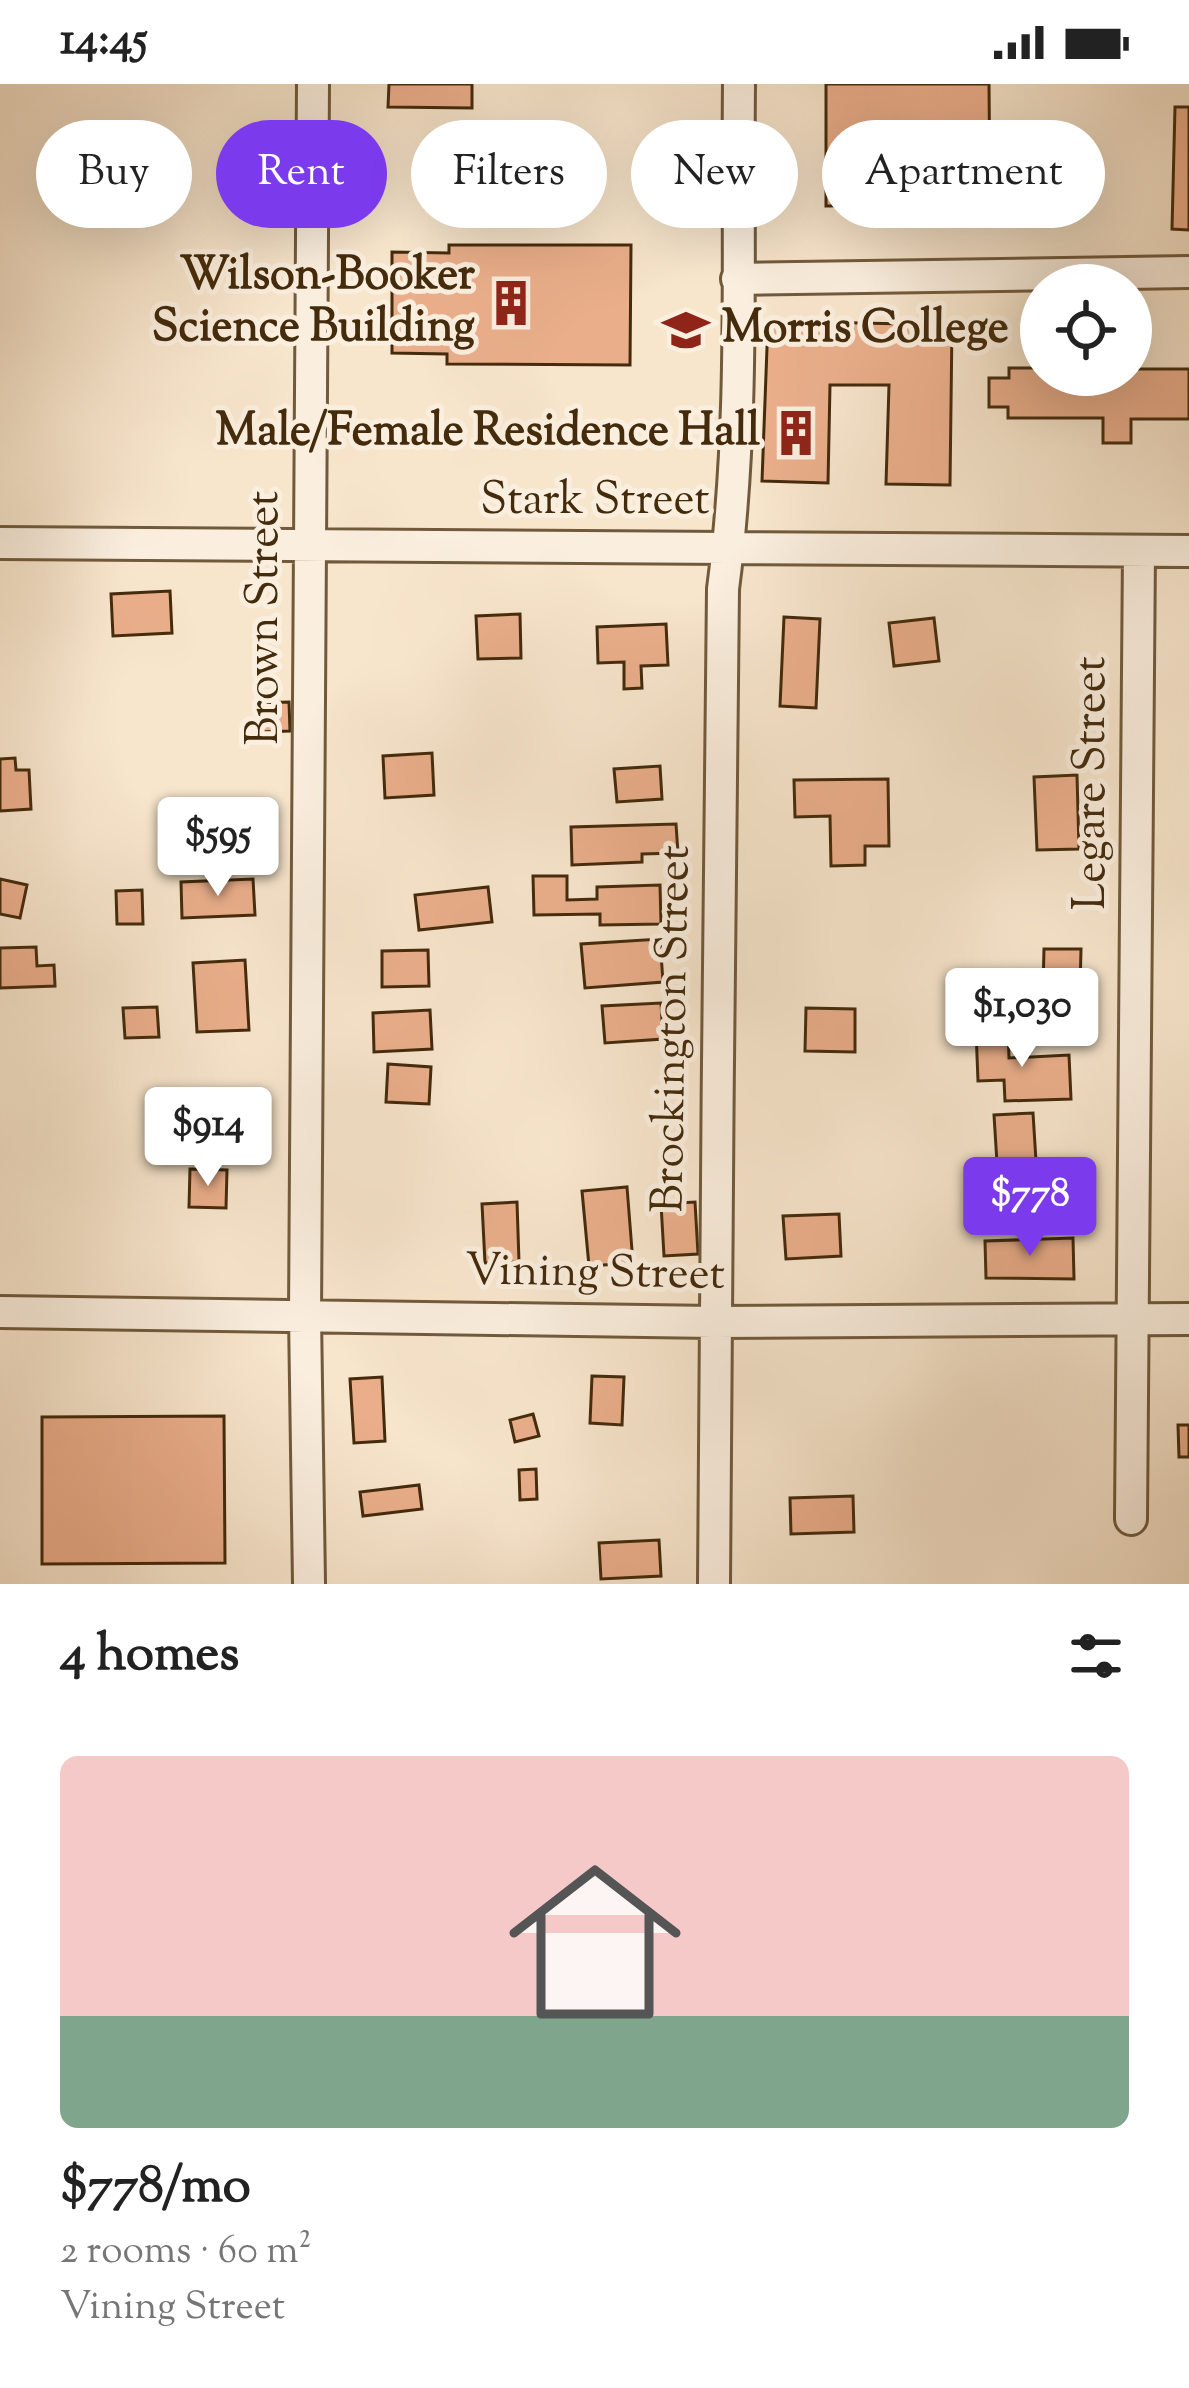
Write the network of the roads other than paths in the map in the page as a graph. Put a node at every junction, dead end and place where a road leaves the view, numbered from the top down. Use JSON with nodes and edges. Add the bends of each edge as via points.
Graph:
{"nodes":[{"id":1,"x":313,"y":84,"type":"edge"},
{"id":2,"x":739,"y":84,"type":"edge"},
{"id":3,"x":1189,"y":272,"type":"edge"},
{"id":4,"x":737,"y":279,"type":"junction"},
{"id":5,"x":0,"y":543,"type":"edge"},
{"id":6,"x":311,"y":546,"type":"junction"},
{"id":7,"x":728,"y":548,"type":"junction"},
{"id":8,"x":1139,"y":551,"type":"junction"},
{"id":9,"x":1189,"y":551,"type":"edge"},
{"id":10,"x":0,"y":1312,"type":"edge"},
{"id":11,"x":305,"y":1316,"type":"junction"},
{"id":12,"x":1134,"y":1319,"type":"junction"},
{"id":13,"x":1189,"y":1319,"type":"edge"},
{"id":14,"x":714,"y":1322,"type":"junction"},
{"id":15,"x":1131,"y":1519,"type":"dead end"},
{"id":16,"x":309,"y":1584,"type":"edge"},
{"id":17,"x":714,"y":1584,"type":"edge"}],
"edges":[{"from":1,"to":6,"type":"street","name":"Brown Street"},
{"from":2,"to":4,"type":"street","name":"Brockington Street"},
{"from":3,"to":4,"type":"street"},
{"from":4,"to":7,"type":"street","name":"Brockington Street"},
{"from":5,"to":6,"type":"street","name":"Stark Street"},
{"from":6,"to":7,"type":"street","name":"Stark Street"},
{"from":6,"to":11,"type":"street","name":"Brown Street"},
{"from":7,"to":8,"type":"street","name":"Stark Street"},
{"from":7,"to":14,"type":"street","name":"Brockington Street"},
{"from":8,"to":9,"type":"street","name":"Stark Street"},
{"from":8,"to":12,"type":"street","name":"Legare Street"},
{"from":10,"to":11,"type":"street","name":"Vining Street"},
{"from":11,"to":14,"type":"street","name":"Vining Street"},
{"from":11,"to":16,"type":"street","name":"Brown Street"},
{"from":12,"to":13,"type":"street","name":"Vining Street"},
{"from":12,"to":14,"type":"street","name":"Vining Street"},
{"from":12,"to":15,"type":"street","name":"Legare Street"},
{"from":14,"to":17,"type":"street","name":"Brockington Street"}]}
